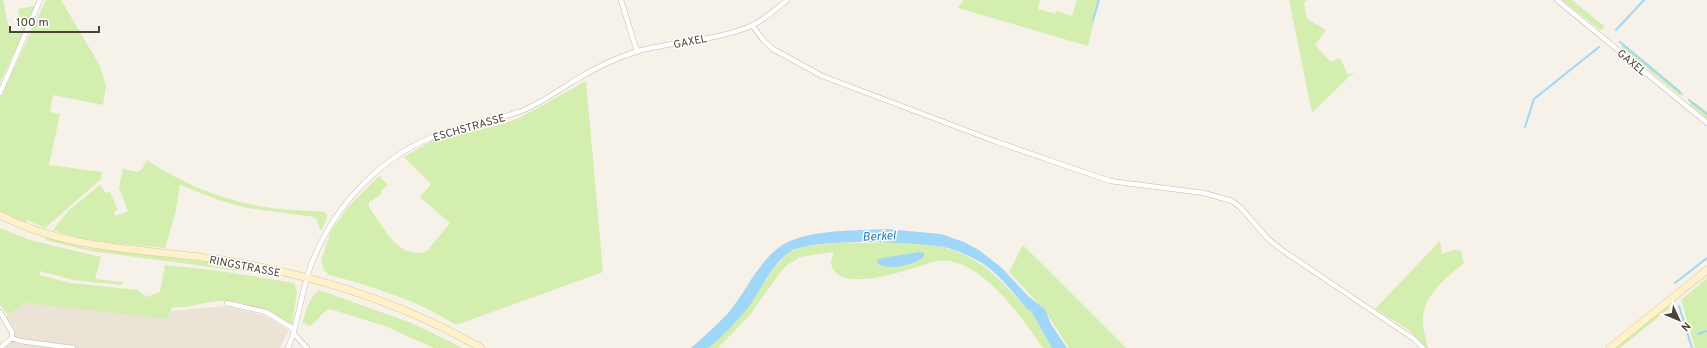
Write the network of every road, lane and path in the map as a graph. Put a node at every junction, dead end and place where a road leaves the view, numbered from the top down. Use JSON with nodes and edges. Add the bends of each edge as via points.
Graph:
{"nodes":[{"id":1,"x":40,"y":0,"type":"edge"},
{"id":2,"x":621,"y":0,"type":"edge"},
{"id":3,"x":787,"y":0,"type":"edge"},
{"id":4,"x":1557,"y":0,"type":"edge"},
{"id":5,"x":752,"y":25,"type":"junction"},
{"id":6,"x":637,"y":52,"type":"junction"},
{"id":7,"x":0,"y":93,"type":"edge"},
{"id":8,"x":1707,"y":123,"type":"edge"},
{"id":9,"x":0,"y":215,"type":"edge"},
{"id":10,"x":1707,"y":270,"type":"edge"},
{"id":11,"x":306,"y":278,"type":"junction"},
{"id":12,"x":227,"y":303,"type":"dead end"},
{"id":13,"x":0,"y":312,"type":"edge"},
{"id":14,"x":293,"y":331,"type":"junction"},
{"id":15,"x":12,"y":338,"type":"junction"},
{"id":16,"x":0,"y":348,"type":"edge"},
{"id":17,"x":73,"y":348,"type":"edge"},
{"id":18,"x":288,"y":348,"type":"edge"},
{"id":19,"x":307,"y":348,"type":"edge"},
{"id":20,"x":481,"y":348,"type":"edge"},
{"id":21,"x":1423,"y":348,"type":"edge"},
{"id":22,"x":1610,"y":348,"type":"edge"}],
"edges":[{"from":1,"to":7,"type":"street"},
{"from":2,"to":6,"type":"street"},
{"from":3,"to":5,"type":"street","name":"GAXEL"},
{"from":4,"to":8,"type":"street","name":"GAXEL"},
{"from":5,"to":6,"type":"street","name":"GAXEL"},
{"from":5,"to":21,"type":"street","via":[[773,49],[822,76],[977,135],[1110,181],[1204,193],[1232,202],[1282,250],[1414,339]]},
{"from":6,"to":11,"type":"street","name":"ESCHSTRASSE","via":[[590,71],[534,106],[443,133],[422,141],[390,160],[367,180],[337,214],[325,233]]},
{"from":9,"to":11,"type":"main road","name":"RINGSTRASSE","via":[[43,234],[77,243],[216,260]]},
{"from":10,"to":22,"type":"main road"},
{"from":11,"to":14,"type":"street","name":"ESCHSTRASSE"},
{"from":11,"to":20,"type":"main road","name":"RINGSTRASSE","via":[[393,305],[447,329]]},
{"from":12,"to":14,"type":"street","via":[[266,312]]},
{"from":13,"to":15,"type":"street","via":[[12,332]]},
{"from":14,"to":18,"type":"street","name":"ESCHSTRASSE"},
{"from":14,"to":19,"type":"street"},
{"from":15,"to":16,"type":"street"},
{"from":15,"to":17,"type":"street"}]}
